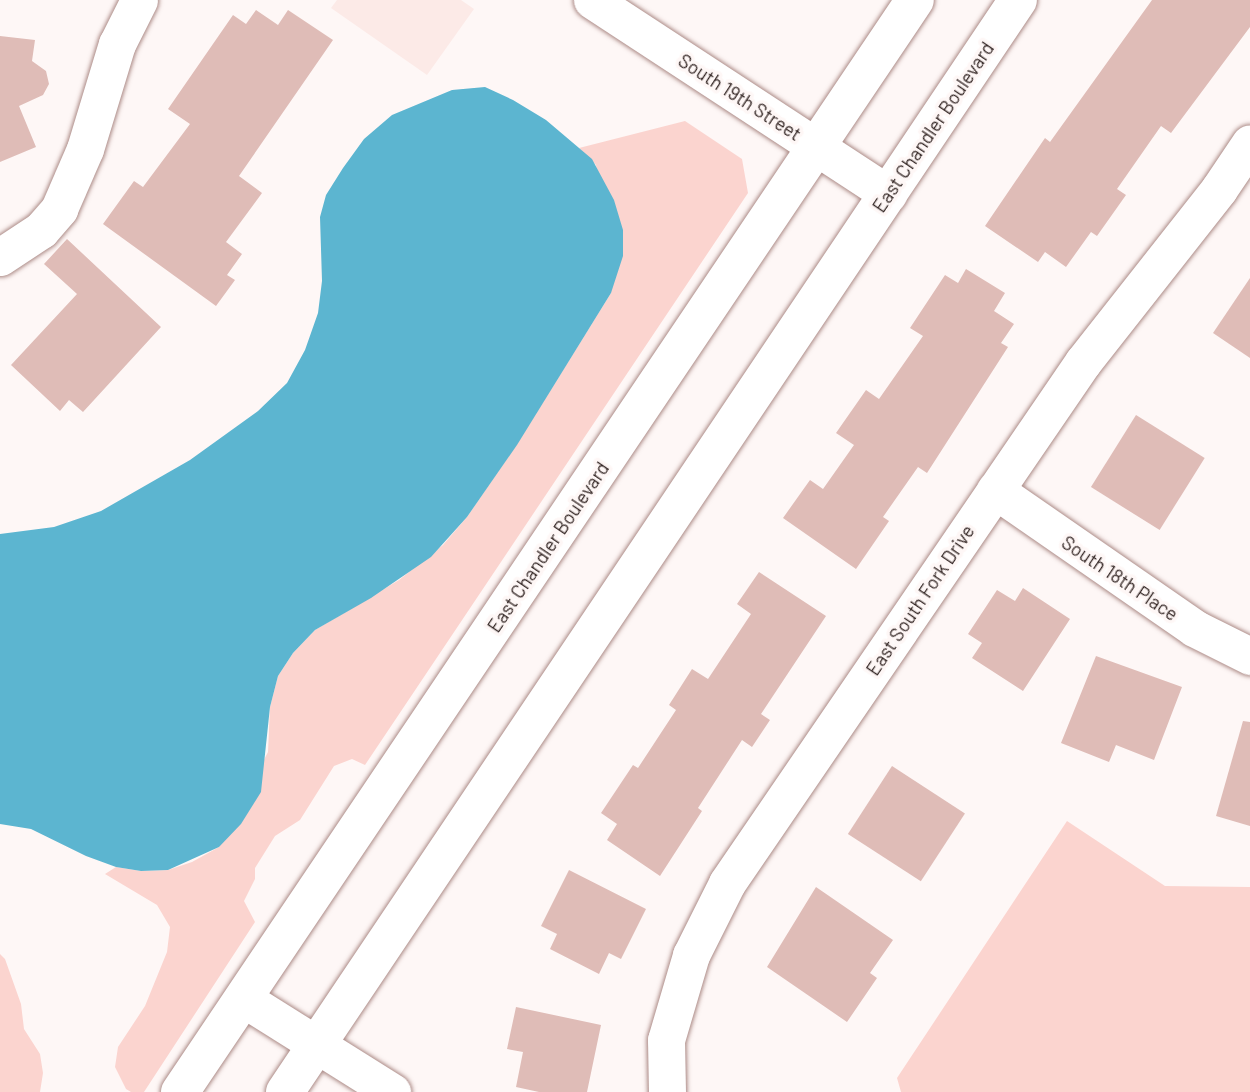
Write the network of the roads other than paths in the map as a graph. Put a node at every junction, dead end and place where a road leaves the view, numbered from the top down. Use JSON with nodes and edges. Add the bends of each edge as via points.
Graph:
{"nodes":[{"id":1,"x":915,"y":0,"type":"edge"},
{"id":2,"x":1018,"y":0,"type":"edge"},
{"id":3,"x":138,"y":2,"type":"edge"},
{"id":4,"x":599,"y":2,"type":"edge"},
{"id":5,"x":1250,"y":143,"type":"edge"},
{"id":6,"x":816,"y":147,"type":"junction"},
{"id":7,"x":888,"y":194,"type":"junction"},
{"id":8,"x":0,"y":257,"type":"edge"},
{"id":9,"x":995,"y":490,"type":"junction"},
{"id":10,"x":1250,"y":656,"type":"edge"},
{"id":11,"x":244,"y":999,"type":"junction"},
{"id":12,"x":317,"y":1045,"type":"junction"},
{"id":13,"x":180,"y":1092,"type":"edge"},
{"id":14,"x":285,"y":1092,"type":"edge"},
{"id":15,"x":392,"y":1092,"type":"edge"},
{"id":16,"x":667,"y":1092,"type":"edge"}],
"edges":[{"from":1,"to":6,"type":"main road","name":"East Chandler Boulevard"},
{"from":2,"to":7,"type":"main road","name":"East Chandler Boulevard"},
{"from":3,"to":8,"type":"street","via":[[117,44],[85,149],[59,209],[41,230]]},
{"from":4,"to":6,"type":"street","name":"South 19th Street"},
{"from":5,"to":9,"type":"street","name":"East South Fork Drive","via":[[1083,362]]},
{"from":6,"to":7,"type":"street","name":"South 19th Street"},
{"from":6,"to":11,"type":"main road","name":"East Chandler Boulevard"},
{"from":7,"to":12,"type":"main road","name":"East Chandler Boulevard"},
{"from":9,"to":10,"type":"street","name":"South 18th Place","via":[[1194,628]]},
{"from":9,"to":16,"type":"street","name":"East South Fork Drive","via":[[727,883],[691,955],[673,1016],[666,1041]]},
{"from":11,"to":12,"type":"street"},
{"from":11,"to":13,"type":"main road","name":"East Chandler Boulevard"},
{"from":12,"to":14,"type":"main road","name":"East Chandler Boulevard"},
{"from":12,"to":15,"type":"street"}]}
